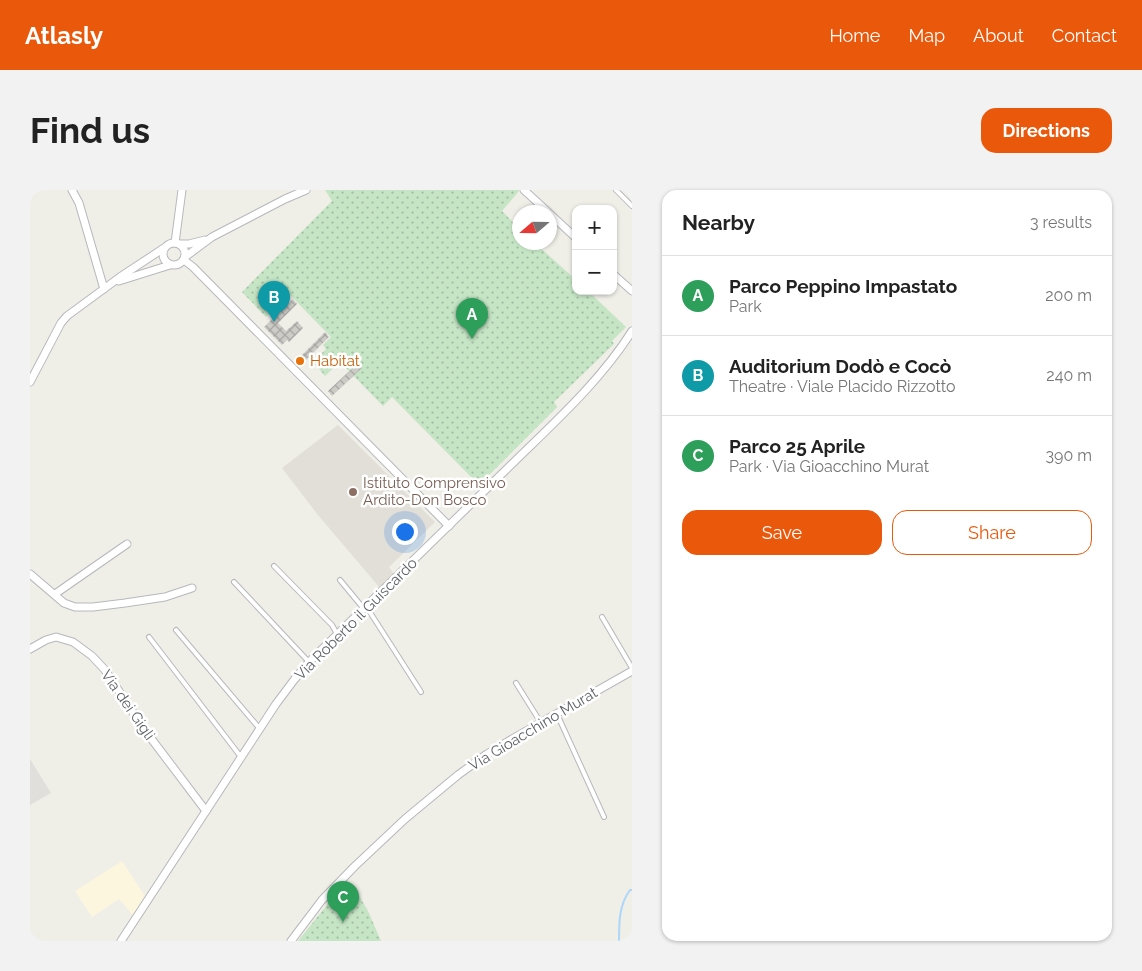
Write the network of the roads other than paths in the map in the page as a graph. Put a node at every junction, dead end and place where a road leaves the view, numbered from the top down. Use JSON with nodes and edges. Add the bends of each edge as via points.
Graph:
{"nodes":[{"id":1,"x":72,"y":190,"type":"edge"},
{"id":2,"x":182,"y":190,"type":"edge"},
{"id":3,"x":306,"y":190,"type":"edge"},
{"id":4,"x":524,"y":190,"type":"edge"},
{"id":5,"x":616,"y":190,"type":"edge"},
{"id":6,"x":540,"y":205,"type":"edge"},
{"id":7,"x":632,"y":206,"type":"edge"},
{"id":8,"x":557,"y":220,"type":"edge"},
{"id":9,"x":572,"y":234,"type":"edge"},
{"id":10,"x":212,"y":238,"type":"junction"},
{"id":11,"x":176,"y":243,"type":"junction"},
{"id":12,"x":164,"y":248,"type":"junction"},
{"id":13,"x":184,"y":259,"type":"junction"},
{"id":14,"x":170,"y":265,"type":"junction"},
{"id":15,"x":617,"y":278,"type":"edge"},
{"id":16,"x":106,"y":287,"type":"junction"},
{"id":17,"x":632,"y":291,"type":"edge"},
{"id":18,"x":632,"y":331,"type":"edge"},
{"id":19,"x":30,"y":382,"type":"edge"},
{"id":20,"x":449,"y":526,"type":"junction"},
{"id":21,"x":127,"y":544,"type":"dead end"},
{"id":22,"x":274,"y":566,"type":"dead end"},
{"id":23,"x":30,"y":574,"type":"edge"},
{"id":24,"x":340,"y":580,"type":"dead end"},
{"id":25,"x":234,"y":582,"type":"dead end"},
{"id":26,"x":192,"y":588,"type":"dead end"},
{"id":27,"x":55,"y":594,"type":"junction"},
{"id":28,"x":365,"y":608,"type":"junction"},
{"id":29,"x":602,"y":617,"type":"dead end"},
{"id":30,"x":176,"y":630,"type":"dead end"},
{"id":31,"x":337,"y":634,"type":"junction"},
{"id":32,"x":149,"y":637,"type":"dead end"},
{"id":33,"x":30,"y":649,"type":"edge"},
{"id":34,"x":309,"y":662,"type":"junction"},
{"id":35,"x":632,"y":670,"type":"edge"},
{"id":36,"x":516,"y":683,"type":"dead end"},
{"id":37,"x":421,"y":692,"type":"dead end"},
{"id":38,"x":556,"y":714,"type":"junction"},
{"id":39,"x":541,"y":722,"type":"junction"},
{"id":40,"x":260,"y":729,"type":"junction"},
{"id":41,"x":242,"y":757,"type":"junction"},
{"id":42,"x":206,"y":811,"type":"junction"},
{"id":43,"x":604,"y":817,"type":"dead end"},
{"id":44,"x":121,"y":941,"type":"edge"},
{"id":45,"x":291,"y":941,"type":"edge"}],
"edges":[{"from":1,"to":16,"type":"street"},
{"from":2,"to":11,"type":"street"},
{"from":3,"to":10,"type":"street"},
{"from":4,"to":6,"type":"street"},
{"from":5,"to":7,"type":"lane"},
{"from":8,"to":9,"type":"street"},
{"from":10,"to":11,"type":"street","via":[[189,244]]},
{"from":10,"to":13,"type":"street"},
{"from":11,"to":12,"type":"street"},
{"from":11,"to":13,"type":"street","via":[[185,250]]},
{"from":12,"to":14,"type":"street","via":[[163,258]]},
{"from":12,"to":16,"type":"street"},
{"from":13,"to":14,"type":"street","via":[[178,265]]},
{"from":13,"to":20,"type":"street"},
{"from":14,"to":16,"type":"street"},
{"from":15,"to":17,"type":"street"},
{"from":16,"to":19,"type":"street","via":[[61,323]]},
{"from":18,"to":20,"type":"street","name":"Via Roberto il Guiscardo","via":[[599,375]]},
{"from":20,"to":28,"type":"street","name":"Via Roberto il Guiscardo"},
{"from":21,"to":27,"type":"street"},
{"from":22,"to":31,"type":"lane"},
{"from":23,"to":27,"type":"street"},
{"from":24,"to":28,"type":"lane"},
{"from":25,"to":34,"type":"lane"},
{"from":26,"to":27,"type":"street","via":[[165,597],[93,607],[70,606]]},
{"from":28,"to":31,"type":"street","name":"Via Roberto il Guiscardo"},
{"from":28,"to":37,"type":"lane"},
{"from":29,"to":35,"type":"lane"},
{"from":30,"to":40,"type":"lane"},
{"from":31,"to":34,"type":"street","name":"Via Roberto il Guiscardo"},
{"from":32,"to":41,"type":"lane"},
{"from":33,"to":42,"type":"street","name":"Via dei Gigli","via":[[56,637],[73,642],[92,656]]},
{"from":34,"to":40,"type":"street","name":"Via Roberto il Guiscardo"},
{"from":35,"to":38,"type":"street","name":"Via Gioacchino Murat"},
{"from":36,"to":39,"type":"lane"},
{"from":38,"to":39,"type":"street","name":"Via Gioacchino Murat"},
{"from":38,"to":43,"type":"lane"},
{"from":39,"to":45,"type":"street","name":"Via Gioacchino Murat","via":[[487,754],[405,818],[322,900]]},
{"from":40,"to":41,"type":"street","name":"Via Roberto il Guiscardo"},
{"from":41,"to":42,"type":"street","name":"Via Roberto il Guiscardo"},
{"from":42,"to":44,"type":"street","name":"Via Roberto il Guiscardo"}]}
